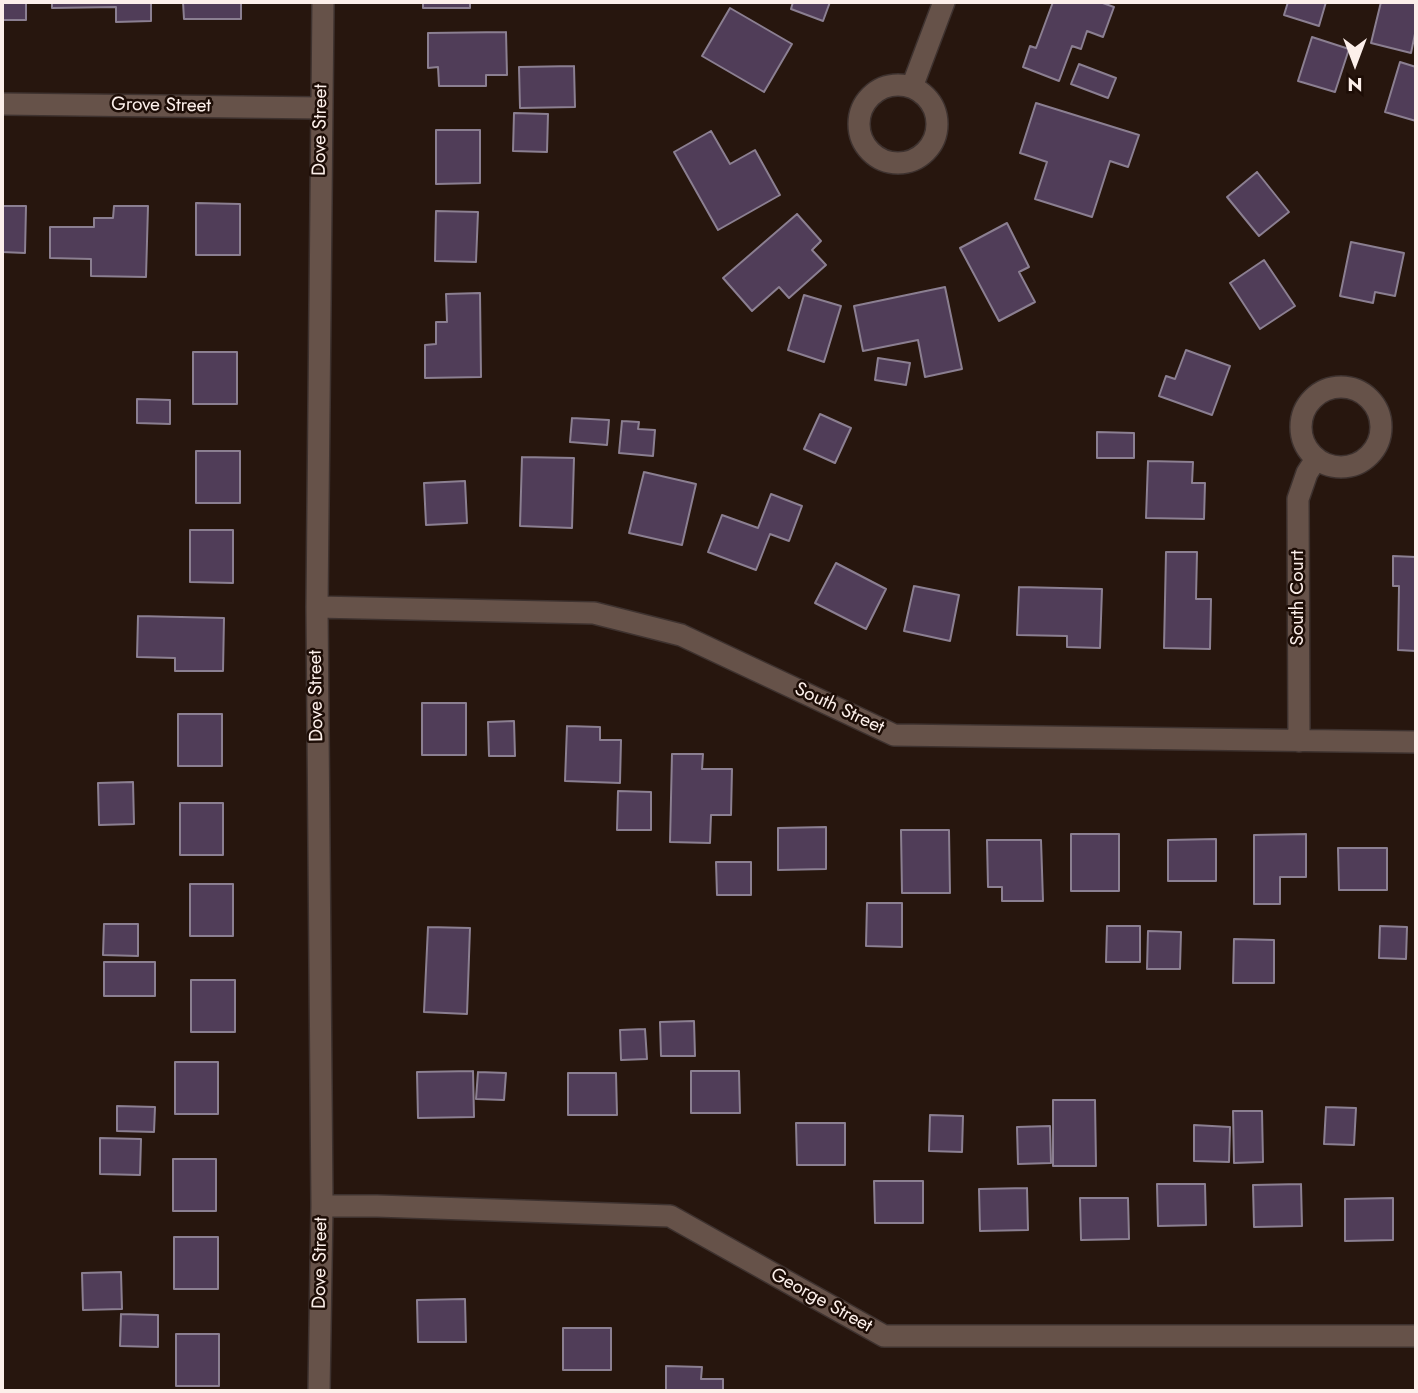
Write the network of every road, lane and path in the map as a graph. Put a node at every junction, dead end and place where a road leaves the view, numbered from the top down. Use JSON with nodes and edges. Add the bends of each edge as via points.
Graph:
{"nodes":[{"id":1,"x":323,"y":2,"type":"edge"},
{"id":2,"x":944,"y":2,"type":"edge"},
{"id":3,"x":912,"y":87,"type":"dead end"},
{"id":4,"x":2,"y":104,"type":"edge"},
{"id":5,"x":321,"y":108,"type":"junction"},
{"id":6,"x":1316,"y":459,"type":"dead end"},
{"id":7,"x":317,"y":607,"type":"junction"},
{"id":8,"x":1299,"y":741,"type":"junction"},
{"id":9,"x":1416,"y":741,"type":"edge"},
{"id":10,"x":322,"y":1206,"type":"junction"},
{"id":11,"x":1416,"y":1336,"type":"edge"},
{"id":12,"x":319,"y":1391,"type":"edge"}],
"edges":[{"from":1,"to":5,"type":"street","name":"Dove Street"},
{"from":2,"to":3,"type":"street"},
{"from":4,"to":5,"type":"street","name":"Grove Street"},
{"from":5,"to":7,"type":"street","name":"Dove Street"},
{"from":6,"to":8,"type":"street","name":"South Court","via":[[1298,499]]},
{"from":7,"to":8,"type":"street","name":"South Street","via":[[594,613],[681,635],[894,735]]},
{"from":7,"to":10,"type":"street","name":"Dove Street"},
{"from":8,"to":9,"type":"street","name":"South Street"},
{"from":10,"to":11,"type":"street","name":"George Street","via":[[670,1216],[884,1336]]},
{"from":10,"to":12,"type":"street","name":"Dove Street"}]}
